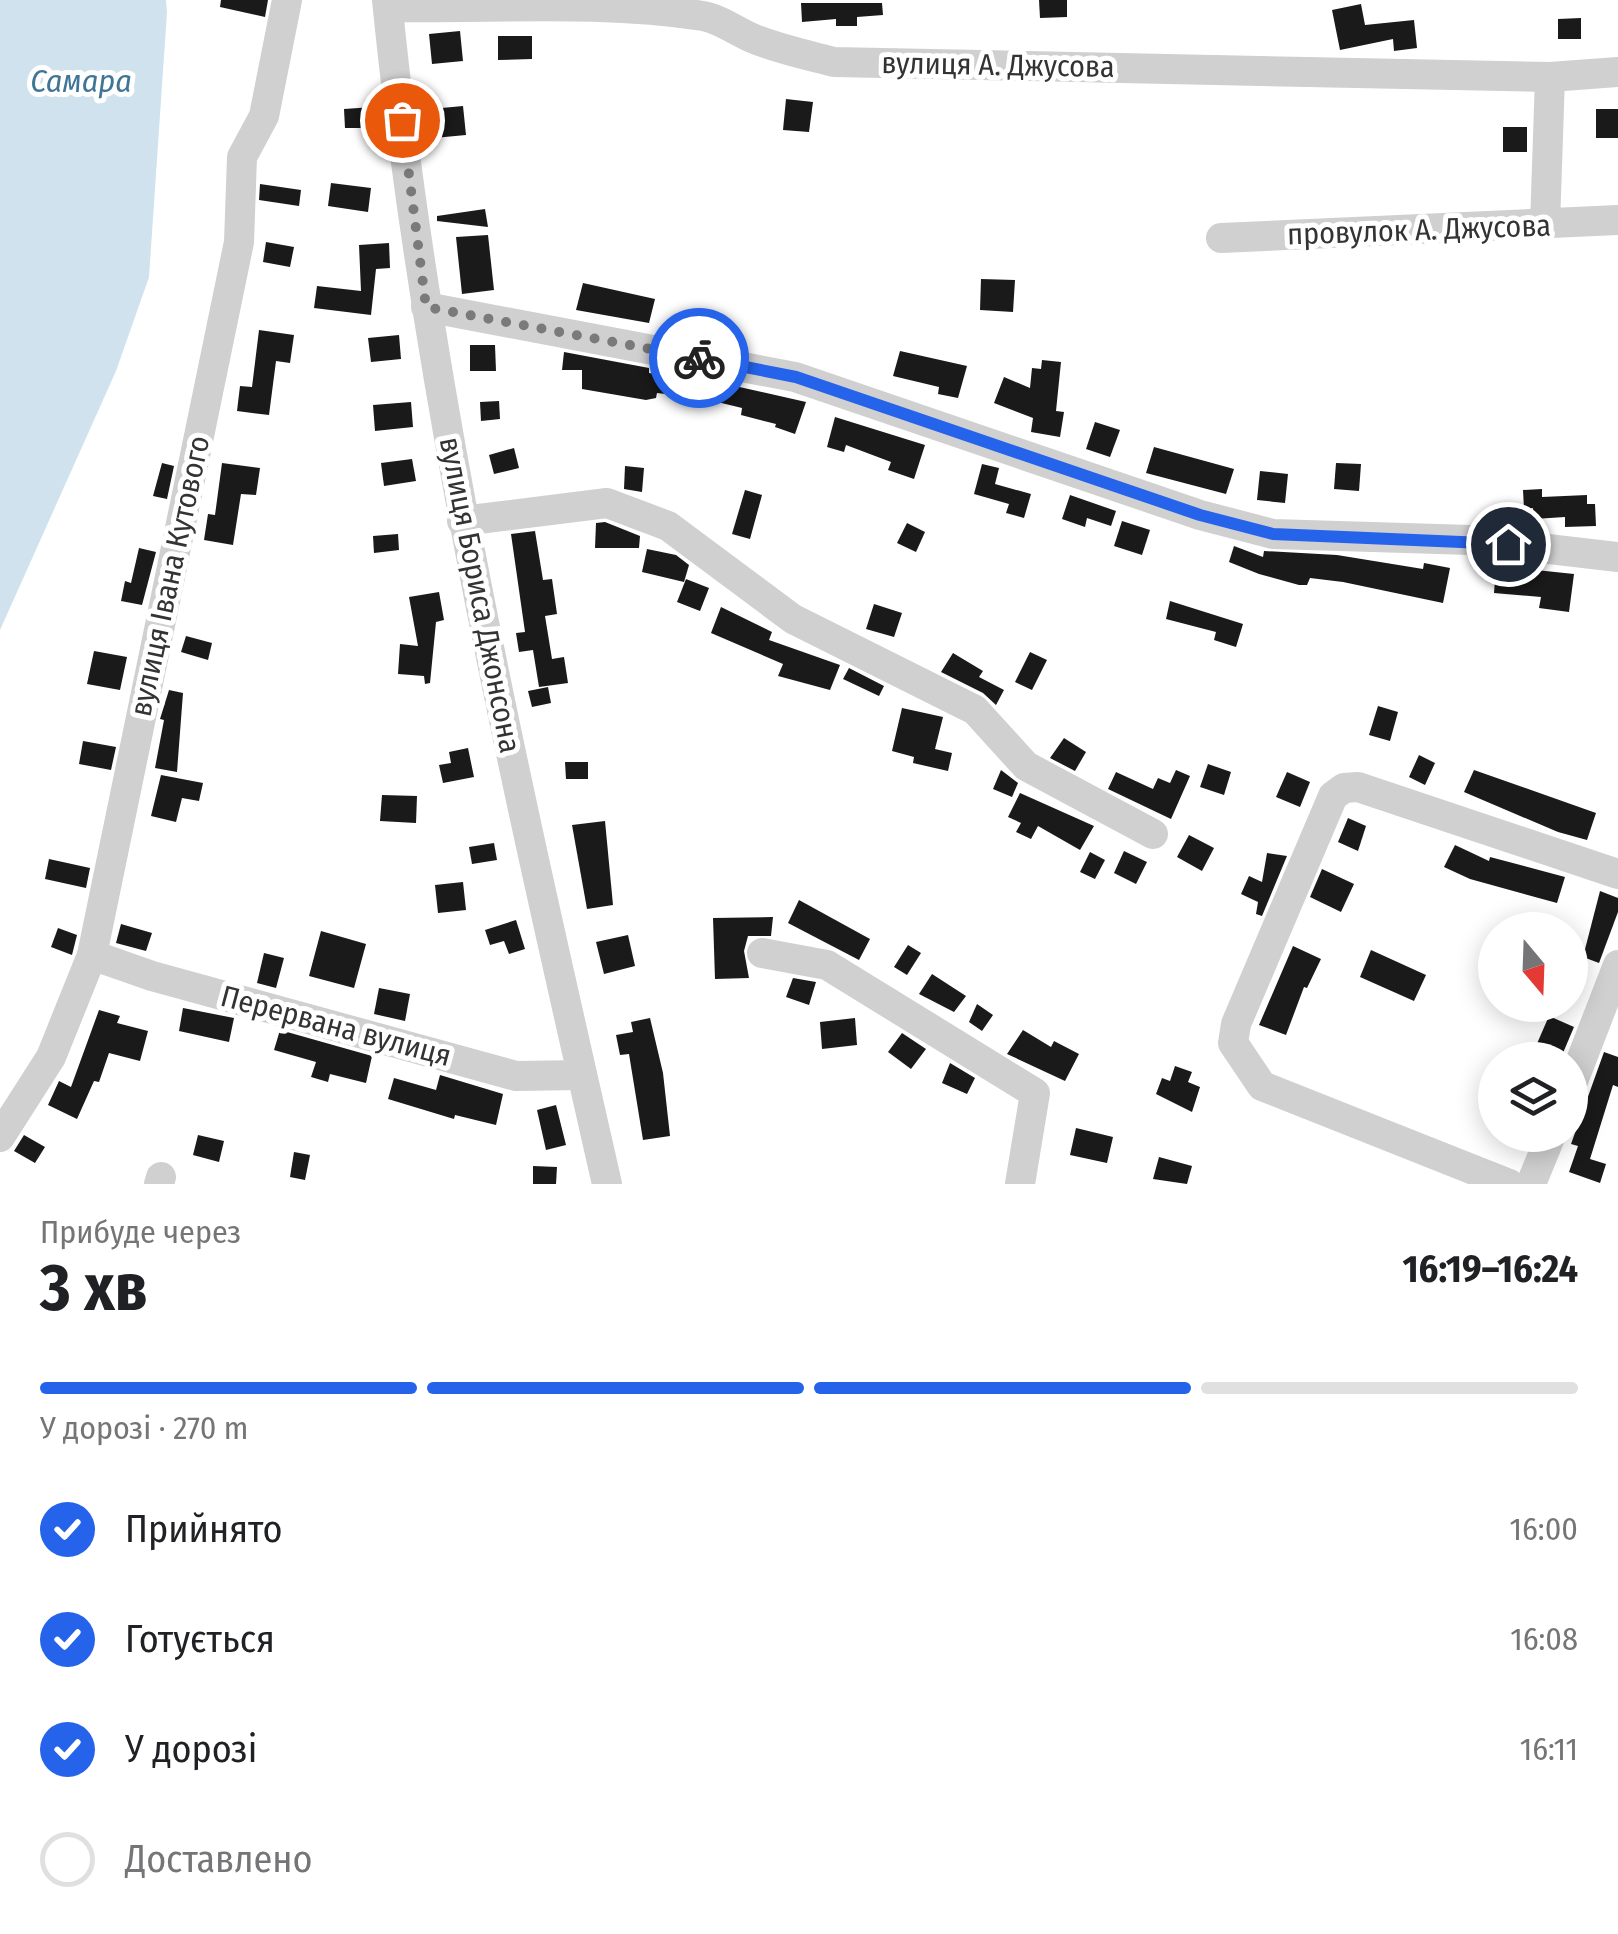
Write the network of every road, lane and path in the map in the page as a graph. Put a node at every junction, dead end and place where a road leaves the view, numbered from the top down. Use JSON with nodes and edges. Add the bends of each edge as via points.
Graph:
{"nodes":[{"id":1,"x":287,"y":0,"type":"edge"},
{"id":2,"x":387,"y":4,"type":"edge"},
{"id":3,"x":1618,"y":72,"type":"edge"},
{"id":4,"x":1550,"y":77,"type":"junction"},
{"id":5,"x":1618,"y":220,"type":"edge"},
{"id":6,"x":1545,"y":225,"type":"junction"},
{"id":7,"x":1220,"y":238,"type":"dead end"},
{"id":8,"x":426,"y":307,"type":"junction"},
{"id":9,"x":462,"y":521,"type":"junction"},
{"id":10,"x":1618,"y":557,"type":"edge"},
{"id":11,"x":1152,"y":834,"type":"dead end"},
{"id":12,"x":1618,"y":874,"type":"edge"},
{"id":13,"x":762,"y":952,"type":"dead end"},
{"id":14,"x":92,"y":955,"type":"junction"},
{"id":15,"x":1618,"y":964,"type":"edge"},
{"id":16,"x":1610,"y":1015,"type":"edge"},
{"id":17,"x":1588,"y":1056,"type":"edge"},
{"id":18,"x":582,"y":1075,"type":"junction"},
{"id":19,"x":0,"y":1137,"type":"edge"},
{"id":20,"x":1544,"y":1152,"type":"edge"},
{"id":21,"x":607,"y":1184,"type":"edge"},
{"id":22,"x":1020,"y":1184,"type":"edge"},
{"id":23,"x":1508,"y":1184,"type":"edge"},
{"id":24,"x":1531,"y":1184,"type":"edge"}],
"edges":[{"from":1,"to":14,"type":"street","name":"вулиця Івана Кутового","via":[[264,116],[242,157],[239,242]]},
{"from":2,"to":4,"type":"street","name":"вулиця А. Джусова","via":[[477,9],[586,1],[657,8],[710,17],[834,62]]},
{"from":2,"to":8,"type":"street","name":"вулиця Бориса Джонсона"},
{"from":3,"to":4,"type":"street","name":"вулиця А. Джусова"},
{"from":4,"to":6,"type":"street"},
{"from":5,"to":6,"type":"street","name":"провулок А. Джусова"},
{"from":6,"to":7,"type":"street","name":"провулок А. Джусова"},
{"from":8,"to":9,"type":"street","name":"вулиця Бориса Джонсона"},
{"from":8,"to":10,"type":"street","via":[[796,377],[1273,534],[1471,540]]},
{"from":9,"to":11,"type":"street","via":[[607,503],[668,526],[793,619],[975,710],[1026,766]]},
{"from":9,"to":18,"type":"street","name":"вулиця Бориса Джонсона"},
{"from":12,"to":23,"type":"street","via":[[1358,787],[1344,788],[1333,796],[1236,1024],[1233,1043],[1262,1086]]},
{"from":13,"to":22,"type":"street","via":[[826,964],[1035,1093]]},
{"from":14,"to":18,"type":"street","name":"Перервана вулиця","via":[[516,1076]]},
{"from":14,"to":19,"type":"street","name":"вулиця Івана Кутового","via":[[50,1056]]},
{"from":15,"to":16,"type":"street"},
{"from":16,"to":17,"type":"street"},
{"from":18,"to":21,"type":"street","name":"вулиця Бориса Джонсона"},
{"from":20,"to":24,"type":"street"}]}
